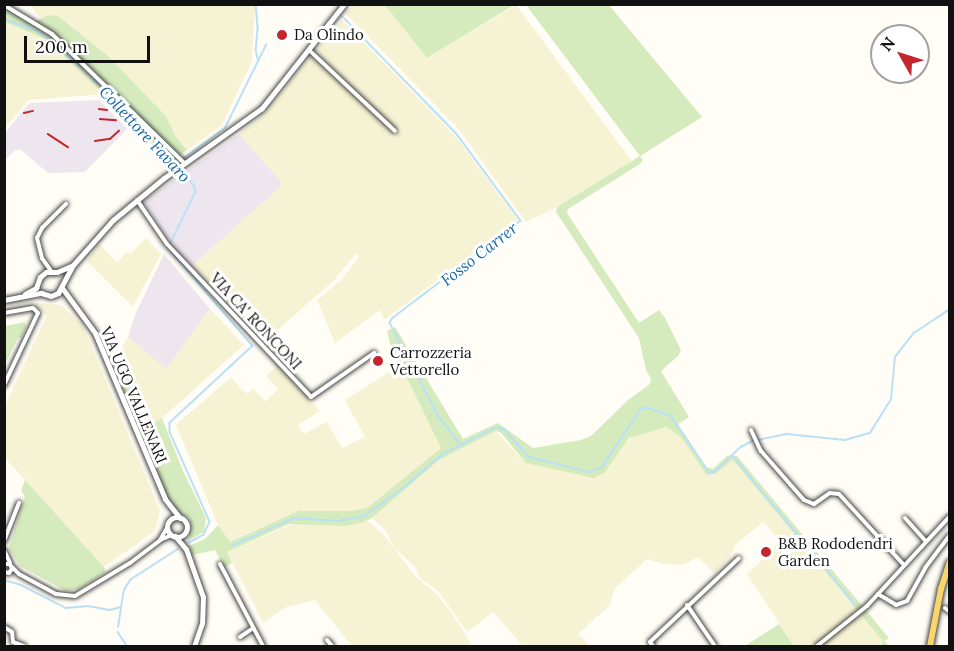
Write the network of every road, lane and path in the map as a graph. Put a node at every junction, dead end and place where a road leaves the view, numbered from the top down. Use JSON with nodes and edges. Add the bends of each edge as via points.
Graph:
{"nodes":[{"id":1,"x":345,"y":4,"type":"edge"},
{"id":2,"x":4,"y":5,"type":"edge"},
{"id":3,"x":309,"y":50,"type":"junction"},
{"id":4,"x":395,"y":131,"type":"dead end"},
{"id":5,"x":184,"y":164,"type":"junction"},
{"id":6,"x":137,"y":200,"type":"junction"},
{"id":7,"x":66,"y":204,"type":"dead end"},
{"id":8,"x":42,"y":258,"type":"junction"},
{"id":9,"x":73,"y":265,"type":"junction"},
{"id":10,"x":54,"y":272,"type":"junction"},
{"id":11,"x":42,"y":274,"type":"junction"},
{"id":12,"x":38,"y":285,"type":"junction"},
{"id":13,"x":63,"y":286,"type":"junction"},
{"id":14,"x":44,"y":294,"type":"junction"},
{"id":15,"x":55,"y":295,"type":"junction"},
{"id":16,"x":4,"y":299,"type":"edge"},
{"id":17,"x":75,"y":304,"type":"junction"},
{"id":18,"x":4,"y":313,"type":"edge"},
{"id":19,"x":374,"y":353,"type":"dead end"},
{"id":20,"x":4,"y":385,"type":"edge"},
{"id":21,"x":751,"y":430,"type":"dead end"},
{"id":22,"x":165,"y":500,"type":"junction"},
{"id":23,"x":19,"y":503,"type":"dead end"},
{"id":24,"x":950,"y":516,"type":"edge"},
{"id":25,"x":180,"y":518,"type":"junction"},
{"id":26,"x":905,"y":518,"type":"dead end"},
{"id":27,"x":168,"y":525,"type":"junction"},
{"id":28,"x":186,"y":531,"type":"junction"},
{"id":29,"x":950,"y":535,"type":"edge"},
{"id":30,"x":173,"y":536,"type":"junction"},
{"id":31,"x":160,"y":540,"type":"junction"},
{"id":32,"x":4,"y":541,"type":"edge"},
{"id":33,"x":926,"y":541,"type":"junction"},
{"id":34,"x":186,"y":549,"type":"junction"},
{"id":35,"x":4,"y":550,"type":"edge"},
{"id":36,"x":6,"y":557,"type":"edge"},
{"id":37,"x":739,"y":558,"type":"dead end"},
{"id":38,"x":950,"y":562,"type":"edge"},
{"id":39,"x":220,"y":564,"type":"dead end"},
{"id":40,"x":8,"y":565,"type":"edge"},
{"id":41,"x":904,"y":565,"type":"junction"},
{"id":42,"x":7,"y":572,"type":"edge"},
{"id":43,"x":19,"y":574,"type":"junction"},
{"id":44,"x":885,"y":586,"type":"junction"},
{"id":45,"x":878,"y":594,"type":"junction"},
{"id":46,"x":886,"y":599,"type":"junction"},
{"id":47,"x":687,"y":605,"type":"junction"},
{"id":48,"x":945,"y":608,"type":"dead end"},
{"id":49,"x":950,"y":612,"type":"edge"},
{"id":50,"x":4,"y":627,"type":"edge"},
{"id":51,"x":252,"y":628,"type":"junction"},
{"id":52,"x":240,"y":637,"type":"dead end"},
{"id":53,"x":327,"y":640,"type":"dead end"},
{"id":54,"x":24,"y":646,"type":"edge"},
{"id":55,"x":194,"y":646,"type":"edge"},
{"id":56,"x":263,"y":646,"type":"edge"},
{"id":57,"x":332,"y":646,"type":"edge"},
{"id":58,"x":653,"y":646,"type":"edge"},
{"id":59,"x":715,"y":646,"type":"edge"},
{"id":60,"x":817,"y":646,"type":"edge"},
{"id":61,"x":930,"y":646,"type":"edge"}],
"edges":[{"from":1,"to":3,"type":"street"},
{"from":2,"to":5,"type":"street","via":[[52,34],[75,54]]},
{"from":3,"to":4,"type":"street"},
{"from":3,"to":5,"type":"street","via":[[262,108]]},
{"from":5,"to":6,"type":"street"},
{"from":6,"to":9,"type":"street","via":[[103,230]]},
{"from":6,"to":19,"type":"street","name":"VIA CA' RONCONI","via":[[167,244],[311,397]]},
{"from":7,"to":8,"type":"street","via":[[39,234]]},
{"from":8,"to":10,"type":"street"},
{"from":8,"to":11,"type":"street"},
{"from":9,"to":10,"type":"street"},
{"from":9,"to":13,"type":"street"},
{"from":10,"to":11,"type":"street"},
{"from":10,"to":13,"type":"street"},
{"from":11,"to":12,"type":"street"},
{"from":12,"to":14,"type":"street"},
{"from":12,"to":16,"type":"street","via":[[31,292]]},
{"from":13,"to":15,"type":"street"},
{"from":13,"to":17,"type":"street","name":"VIA UGO VALLENARI"},
{"from":14,"to":15,"type":"street"},
{"from":14,"to":16,"type":"street"},
{"from":15,"to":17,"type":"street"},
{"from":17,"to":22,"type":"street","name":"VIA UGO VALLENARI","via":[[95,333]]},
{"from":18,"to":20,"type":"street","via":[[33,308],[38,313]]},
{"from":21,"to":41,"type":"street","via":[[754,440],[804,501],[814,504],[830,493],[839,494]]},
{"from":22,"to":25,"type":"street","name":"VIA UGO VALLENARI"},
{"from":22,"to":27,"type":"street","name":"VIA UGO VALLENARI"},
{"from":23,"to":32,"type":"street"},
{"from":24,"to":33,"type":"street"},
{"from":25,"to":27,"type":"street"},
{"from":25,"to":28,"type":"street","name":"VIA UGO VALLENARI"},
{"from":26,"to":33,"type":"street"},
{"from":27,"to":30,"type":"street","name":"VIA UGO VALLENARI"},
{"from":27,"to":31,"type":"street"},
{"from":28,"to":30,"type":"street"},
{"from":28,"to":34,"type":"street","name":"VIA UGO VALLENARI"},
{"from":29,"to":46,"type":"street","via":[[931,558],[907,601],[898,605]]},
{"from":30,"to":31,"type":"street"},
{"from":30,"to":34,"type":"street","name":"VIA UGO VALLENARI"},
{"from":31,"to":43,"type":"street","via":[[120,570],[75,596],[56,594]]},
{"from":33,"to":41,"type":"street"},
{"from":34,"to":55,"type":"street","name":"VIA UGO VALLENARI","via":[[203,604],[202,623]]},
{"from":35,"to":36,"type":"street"},
{"from":36,"to":40,"type":"street"},
{"from":37,"to":47,"type":"street"},
{"from":38,"to":61,"type":"main road"},
{"from":39,"to":51,"type":"street"},
{"from":40,"to":42,"type":"street"},
{"from":40,"to":43,"type":"street"},
{"from":41,"to":44,"type":"street"},
{"from":42,"to":43,"type":"street"},
{"from":44,"to":45,"type":"street"},
{"from":44,"to":46,"type":"street"},
{"from":45,"to":46,"type":"street"},
{"from":45,"to":60,"type":"street"},
{"from":47,"to":58,"type":"street","via":[[650,642]]},
{"from":47,"to":59,"type":"street"},
{"from":48,"to":49,"type":"street"},
{"from":50,"to":54,"type":"street","via":[[12,632],[13,642]]},
{"from":51,"to":52,"type":"street"},
{"from":51,"to":56,"type":"street"},
{"from":53,"to":57,"type":"street"}]}
